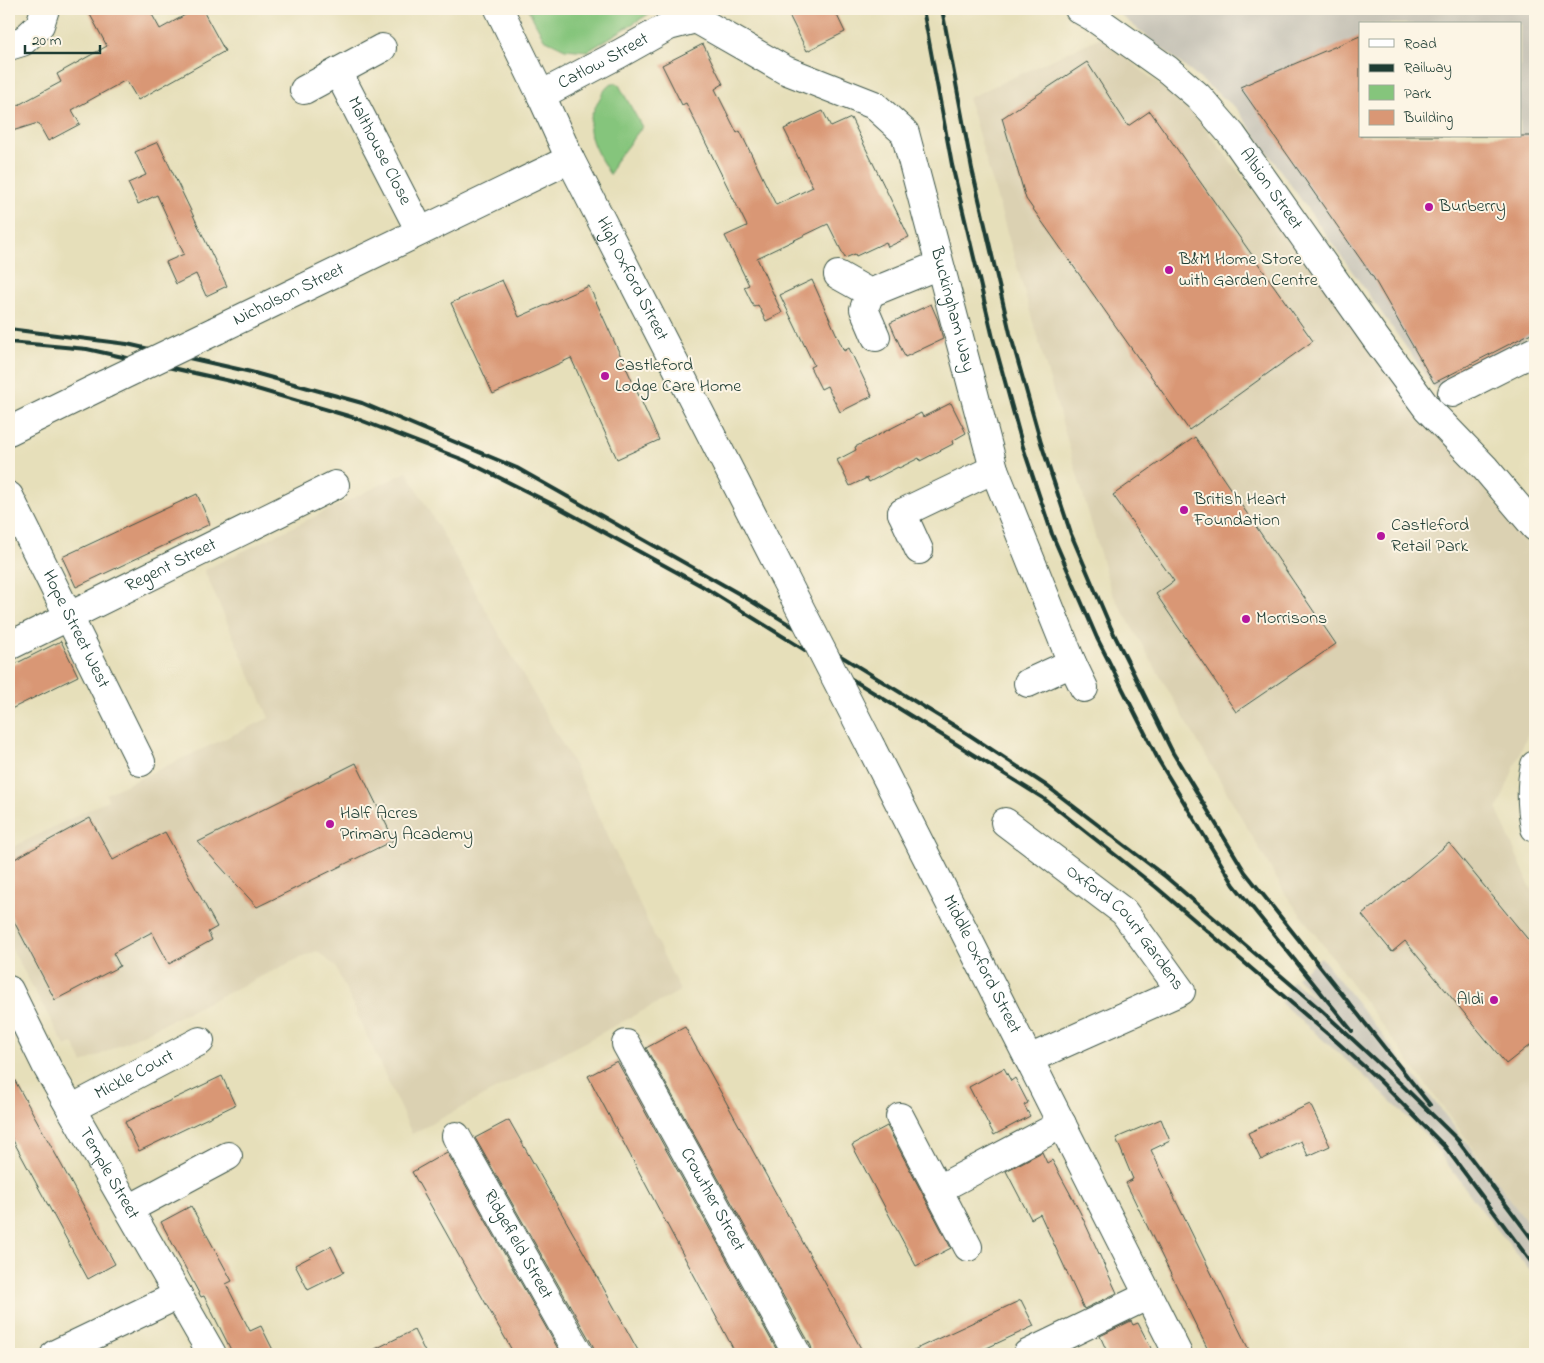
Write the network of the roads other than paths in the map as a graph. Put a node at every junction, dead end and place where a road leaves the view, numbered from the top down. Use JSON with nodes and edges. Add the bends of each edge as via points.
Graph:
{"nodes":[{"id":1,"x":45,"y":9,"type":"edge"},
{"id":2,"x":499,"y":9,"type":"edge"},
{"id":3,"x":1079,"y":9,"type":"edge"},
{"id":4,"x":696,"y":19,"type":"joint"},
{"id":5,"x":9,"y":46,"type":"edge"},
{"id":6,"x":382,"y":48,"type":"dead end"},
{"id":7,"x":338,"y":72,"type":"junction"},
{"id":8,"x":304,"y":90,"type":"dead end"},
{"id":9,"x":542,"y":95,"type":"junction"},
{"id":10,"x":570,"y":159,"type":"junction"},
{"id":11,"x":420,"y":231,"type":"junction"},
{"id":12,"x":939,"y":265,"type":"junction"},
{"id":13,"x":838,"y":275,"type":"dead end"},
{"id":14,"x":870,"y":293,"type":"junction"},
{"id":15,"x":876,"y":337,"type":"dead end"},
{"id":16,"x":1535,"y":350,"type":"edge"},
{"id":17,"x":1452,"y":393,"type":"dead end"},
{"id":18,"x":9,"y":431,"type":"edge"},
{"id":19,"x":994,"y":469,"type":"junction"},
{"id":20,"x":335,"y":485,"type":"dead end"},
{"id":21,"x":9,"y":496,"type":"edge"},
{"id":22,"x":1533,"y":521,"type":"edge"},
{"id":23,"x":919,"y":550,"type":"dead end"},
{"id":24,"x":783,"y":575,"type":"joint"},
{"id":25,"x":68,"y":616,"type":"junction"},
{"id":26,"x":9,"y":646,"type":"edge"},
{"id":27,"x":1072,"y":663,"type":"junction"},
{"id":28,"x":1028,"y":683,"type":"dead end"},
{"id":29,"x":1084,"y":688,"type":"dead end"},
{"id":30,"x":141,"y":762,"type":"dead end"},
{"id":31,"x":1535,"y":765,"type":"edge"},
{"id":32,"x":1005,"y":822,"type":"dead end"},
{"id":33,"x":1535,"y":828,"type":"edge"},
{"id":34,"x":9,"y":990,"type":"edge"},
{"id":35,"x":200,"y":1041,"type":"dead end"},
{"id":36,"x":626,"y":1044,"type":"dead end"},
{"id":37,"x":1029,"y":1059,"type":"junction"},
{"id":38,"x":71,"y":1109,"type":"junction"},
{"id":39,"x":900,"y":1117,"type":"dead end"},
{"id":40,"x":1062,"y":1124,"type":"junction"},
{"id":41,"x":456,"y":1136,"type":"dead end"},
{"id":42,"x":228,"y":1156,"type":"dead end"},
{"id":43,"x":939,"y":1189,"type":"junction"},
{"id":44,"x":129,"y":1210,"type":"junction"},
{"id":45,"x":968,"y":1247,"type":"dead end"},
{"id":46,"x":178,"y":1295,"type":"junction"},
{"id":47,"x":1147,"y":1296,"type":"junction"},
{"id":48,"x":55,"y":1354,"type":"edge"},
{"id":49,"x":212,"y":1354,"type":"edge"},
{"id":50,"x":579,"y":1354,"type":"edge"},
{"id":51,"x":797,"y":1354,"type":"edge"},
{"id":52,"x":1027,"y":1354,"type":"edge"},
{"id":53,"x":1178,"y":1354,"type":"edge"}],
"edges":[{"from":1,"to":5,"type":"street","via":[[40,25],[22,42]]},
{"from":2,"to":9,"type":"street","name":"High Oxford Street"},
{"from":3,"to":22,"type":"street","name":"Albion Street","via":[[1168,70],[1198,96],[1232,135],[1427,408]]},
{"from":4,"to":9,"type":"street","name":"Catlow Street","via":[[669,26]]},
{"from":4,"to":12,"type":"street","name":"Buckingham Way","via":[[786,70],[874,105],[905,133]]},
{"from":6,"to":7,"type":"street"},
{"from":7,"to":8,"type":"street"},
{"from":7,"to":11,"type":"street","name":"Malthouse Close"},
{"from":9,"to":10,"type":"street","name":"High Oxford Street"},
{"from":10,"to":11,"type":"street","name":"Nicholson Street"},
{"from":10,"to":24,"type":"street","name":"High Oxford Street"},
{"from":11,"to":18,"type":"street","name":"Nicholson Street","bridge":true},
{"from":12,"to":14,"type":"street"},
{"from":12,"to":19,"type":"street","name":"Buckingham Way"},
{"from":13,"to":14,"type":"street"},
{"from":14,"to":15,"type":"street","via":[[864,309]]},
{"from":16,"to":17,"type":"street"},
{"from":19,"to":23,"type":"street","via":[[894,511]]},
{"from":19,"to":27,"type":"street","name":"Buckingham Way"},
{"from":20,"to":25,"type":"street","name":"Regent Street"},
{"from":21,"to":25,"type":"street","name":"Hope Street West"},
{"from":24,"to":37,"type":"street","name":"Middle Oxford Street","bridge":true},
{"from":25,"to":26,"type":"street","name":"Regent Street"},
{"from":25,"to":30,"type":"street","name":"Hope Street West"},
{"from":27,"to":28,"type":"street"},
{"from":27,"to":29,"type":"street","name":"Buckingham Way"},
{"from":31,"to":33,"type":"street","via":[[1531,803]]},
{"from":32,"to":37,"type":"street","name":"Oxford Court Gardens","via":[[1124,912],[1181,991]]},
{"from":34,"to":38,"type":"street","name":"Temple Street"},
{"from":35,"to":38,"type":"street","name":"Mickle Court"},
{"from":36,"to":51,"type":"street","name":"Crowther Street"},
{"from":37,"to":40,"type":"street","name":"Middle Oxford Street"},
{"from":38,"to":44,"type":"street","name":"Temple Street"},
{"from":39,"to":43,"type":"street"},
{"from":40,"to":43,"type":"street"},
{"from":40,"to":47,"type":"street","name":"Middle Oxford Street"},
{"from":41,"to":50,"type":"street","name":"Ridgefield Street"},
{"from":42,"to":44,"type":"street"},
{"from":43,"to":45,"type":"street"},
{"from":44,"to":46,"type":"street","name":"Temple Street"},
{"from":46,"to":48,"type":"street"},
{"from":46,"to":49,"type":"street","name":"Temple Street"},
{"from":47,"to":52,"type":"street"},
{"from":47,"to":53,"type":"street","name":"Middle Oxford Street"}]}
